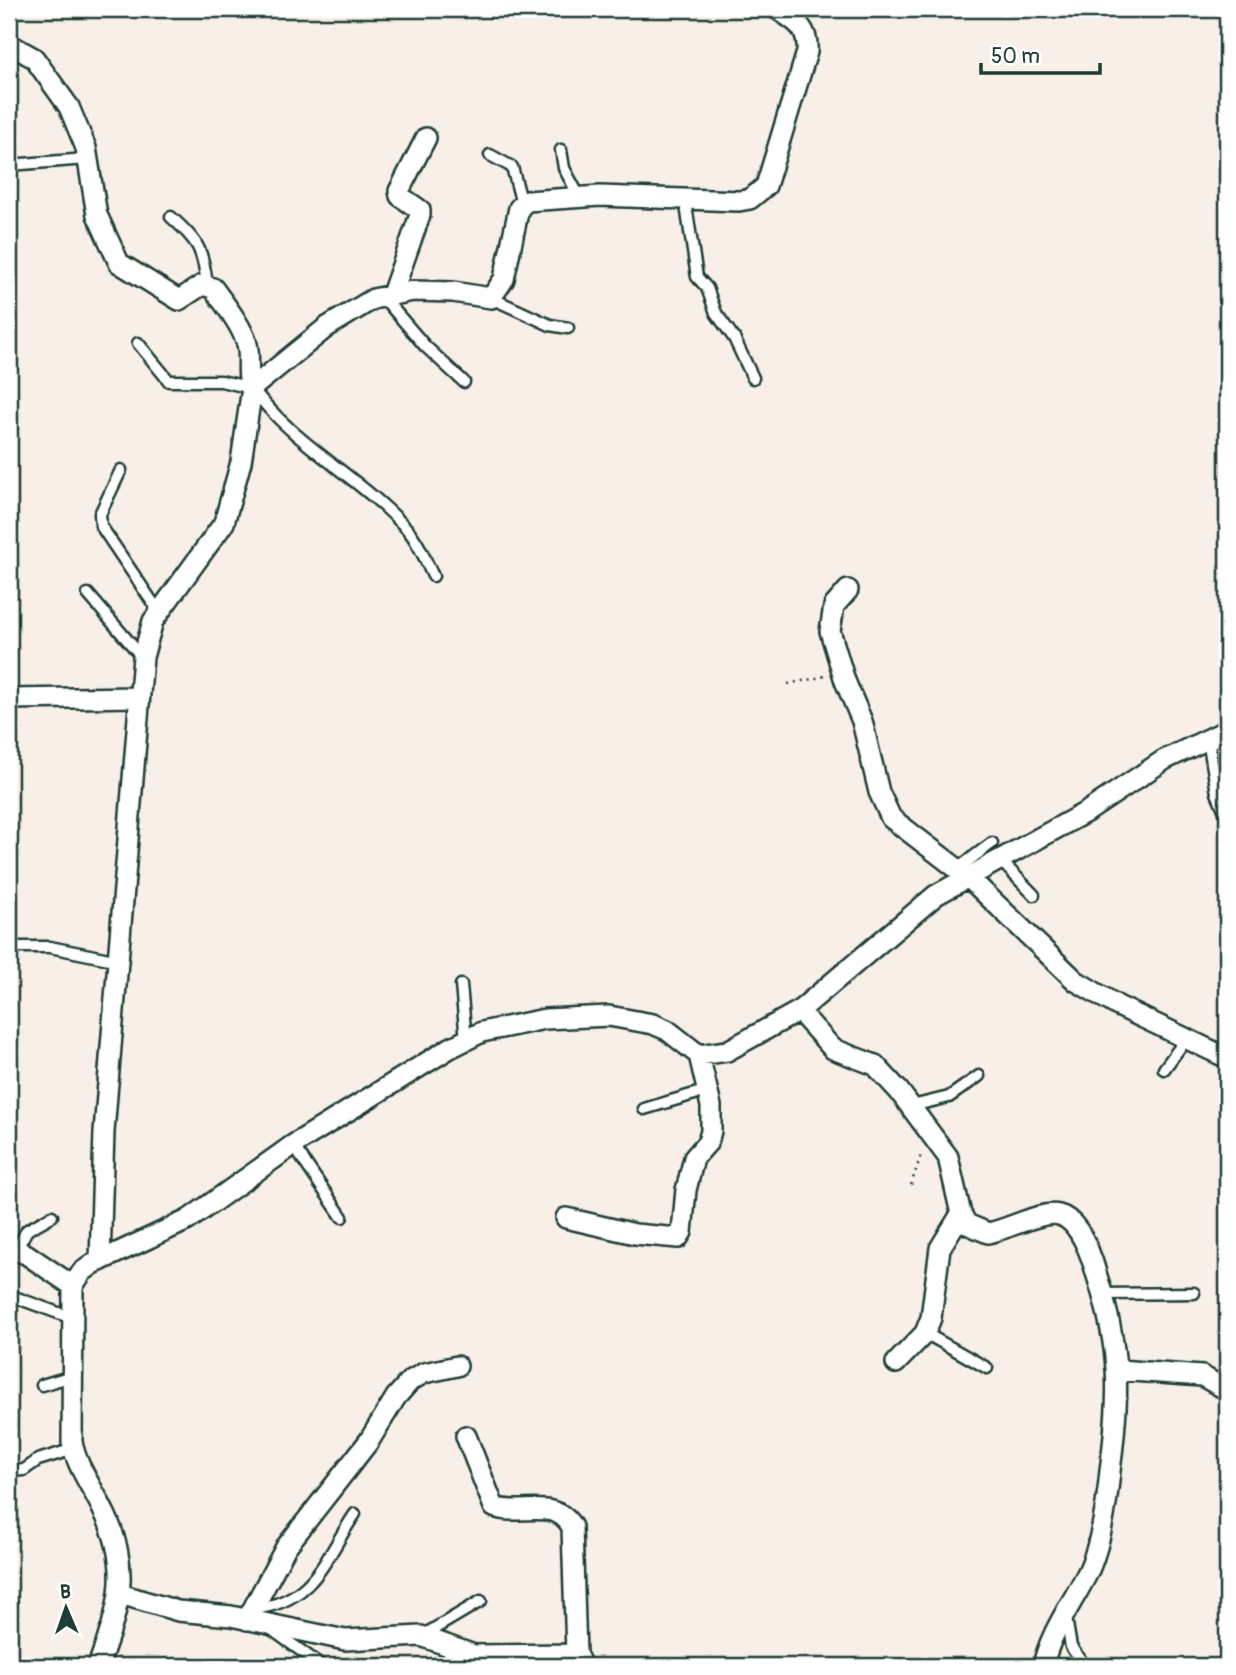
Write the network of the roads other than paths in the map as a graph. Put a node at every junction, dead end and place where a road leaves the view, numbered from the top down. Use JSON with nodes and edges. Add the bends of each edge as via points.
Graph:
{"nodes":[{"id":1,"x":777,"y":9,"type":"edge"},
{"id":2,"x":9,"y":44,"type":"edge"},
{"id":3,"x":426,"y":138,"type":"dead end"},
{"id":4,"x":561,"y":150,"type":"dead end"},
{"id":5,"x":490,"y":155,"type":"dead end"},
{"id":6,"x":88,"y":159,"type":"junction"},
{"id":7,"x":9,"y":165,"type":"edge"},
{"id":8,"x":580,"y":198,"type":"junction"},
{"id":9,"x":685,"y":198,"type":"junction"},
{"id":10,"x":522,"y":204,"type":"junction"},
{"id":11,"x":171,"y":217,"type":"dead end"},
{"id":12,"x":207,"y":285,"type":"junction"},
{"id":13,"x":387,"y":295,"type":"junction"},
{"id":14,"x":491,"y":298,"type":"junction"},
{"id":15,"x":568,"y":328,"type":"dead end"},
{"id":16,"x":138,"y":343,"type":"dead end"},
{"id":17,"x":753,"y":378,"type":"dead end"},
{"id":18,"x":464,"y":382,"type":"dead end"},
{"id":19,"x":252,"y":388,"type":"junction"},
{"id":20,"x":121,"y":470,"type":"dead end"},
{"id":21,"x":433,"y":576,"type":"dead end"},
{"id":22,"x":848,"y":590,"type":"dead end"},
{"id":23,"x":88,"y":594,"type":"dead end"},
{"id":24,"x":159,"y":611,"type":"junction"},
{"id":25,"x":143,"y":657,"type":"junction"},
{"id":26,"x":138,"y":697,"type":"junction"},
{"id":27,"x":9,"y":699,"type":"edge"},
{"id":28,"x":1227,"y":730,"type":"edge"},
{"id":29,"x":1208,"y":738,"type":"junction"},
{"id":30,"x":1227,"y":816,"type":"edge"},
{"id":31,"x":996,"y":851,"type":"junction"},
{"id":32,"x":963,"y":873,"type":"junction"},
{"id":33,"x":1034,"y":895,"type":"dead end"},
{"id":34,"x":9,"y":947,"type":"edge"},
{"id":35,"x":119,"y":961,"type":"junction"},
{"id":36,"x":461,"y":985,"type":"dead end"},
{"id":37,"x":799,"y":1011,"type":"junction"},
{"id":38,"x":1185,"y":1039,"type":"junction"},
{"id":39,"x":466,"y":1041,"type":"junction"},
{"id":40,"x":699,"y":1055,"type":"junction"},
{"id":41,"x":1227,"y":1058,"type":"edge"},
{"id":42,"x":1164,"y":1069,"type":"dead end"},
{"id":43,"x":979,"y":1076,"type":"dead end"},
{"id":44,"x":708,"y":1090,"type":"junction"},
{"id":45,"x":912,"y":1106,"type":"junction"},
{"id":46,"x":644,"y":1109,"type":"dead end"},
{"id":47,"x":293,"y":1145,"type":"junction"},
{"id":48,"x":961,"y":1214,"type":"junction"},
{"id":49,"x":52,"y":1216,"type":"dead end"},
{"id":50,"x":342,"y":1217,"type":"dead end"},
{"id":51,"x":566,"y":1218,"type":"dead end"},
{"id":52,"x":12,"y":1250,"type":"edge"},
{"id":53,"x":100,"y":1261,"type":"junction"},
{"id":54,"x":73,"y":1286,"type":"junction"},
{"id":55,"x":1194,"y":1293,"type":"dead end"},
{"id":56,"x":1103,"y":1294,"type":"junction"},
{"id":57,"x":9,"y":1295,"type":"edge"},
{"id":58,"x":72,"y":1318,"type":"junction"},
{"id":59,"x":925,"y":1333,"type":"junction"},
{"id":60,"x":896,"y":1363,"type":"dead end"},
{"id":61,"x":457,"y":1366,"type":"dead end"},
{"id":62,"x":987,"y":1368,"type":"dead end"},
{"id":63,"x":1118,"y":1370,"type":"junction"},
{"id":64,"x":72,"y":1376,"type":"junction"},
{"id":65,"x":41,"y":1385,"type":"dead end"},
{"id":66,"x":1227,"y":1390,"type":"edge"},
{"id":67,"x":466,"y":1436,"type":"dead end"},
{"id":68,"x":74,"y":1449,"type":"junction"},
{"id":69,"x":9,"y":1471,"type":"edge"},
{"id":70,"x":355,"y":1514,"type":"dead end"},
{"id":71,"x":120,"y":1594,"type":"junction"},
{"id":72,"x":481,"y":1601,"type":"dead end"},
{"id":73,"x":1065,"y":1614,"type":"junction"},
{"id":74,"x":255,"y":1618,"type":"junction"},
{"id":75,"x":421,"y":1636,"type":"junction"},
{"id":76,"x":579,"y":1660,"type":"edge"},
{"id":77,"x":101,"y":1665,"type":"edge"},
{"id":78,"x":322,"y":1666,"type":"edge"},
{"id":79,"x":1043,"y":1666,"type":"edge"},
{"id":80,"x":1085,"y":1666,"type":"edge"}],
"edges":[{"from":1,"to":9,"type":"street","via":[[803,27],[808,44],[766,186],[750,199],[739,201]]},
{"from":2,"to":6,"type":"street","via":[[34,58],[55,86],[80,130]]},
{"from":3,"to":13,"type":"street","via":[[399,191],[420,215]]},
{"from":4,"to":8,"type":"lane"},
{"from":5,"to":10,"type":"lane","via":[[512,167]]},
{"from":6,"to":7,"type":"lane"},
{"from":6,"to":12,"type":"street","via":[[97,215],[119,263],[179,300]]},
{"from":8,"to":9,"type":"street"},
{"from":8,"to":10,"type":"street"},
{"from":9,"to":17,"type":"lane","via":[[697,277]]},
{"from":10,"to":14,"type":"street","via":[[504,279]]},
{"from":11,"to":12,"type":"lane","via":[[202,251]]},
{"from":12,"to":19,"type":"street","via":[[244,334]]},
{"from":13,"to":14,"type":"street","via":[[453,292]]},
{"from":13,"to":18,"type":"lane","via":[[425,346]]},
{"from":13,"to":19,"type":"street","via":[[327,327]]},
{"from":14,"to":15,"type":"lane","via":[[550,325]]},
{"from":16,"to":19,"type":"lane","via":[[169,381],[221,381]]},
{"from":19,"to":21,"type":"lane","via":[[310,447],[408,530]]},
{"from":19,"to":24,"type":"street","via":[[241,461],[224,523]]},
{"from":20,"to":24,"type":"lane","via":[[100,514],[102,526]]},
{"from":22,"to":32,"type":"street","via":[[834,606],[830,631],[862,721],[885,812]]},
{"from":23,"to":25,"type":"lane"},
{"from":24,"to":25,"type":"street"},
{"from":25,"to":26,"type":"street"},
{"from":26,"to":27,"type":"street"},
{"from":26,"to":35,"type":"street"},
{"from":28,"to":29,"type":"street"},
{"from":29,"to":30,"type":"lane","via":[[1217,793]]},
{"from":29,"to":31,"type":"street","via":[[1164,760],[1088,811]]},
{"from":31,"to":32,"type":"street"},
{"from":31,"to":33,"type":"lane"},
{"from":32,"to":37,"type":"street"},
{"from":32,"to":38,"type":"street","via":[[1076,981]]},
{"from":34,"to":35,"type":"lane","via":[[50,947]]},
{"from":35,"to":53,"type":"street","via":[[99,1205]]},
{"from":36,"to":39,"type":"lane"},
{"from":37,"to":40,"type":"street","via":[[727,1051]]},
{"from":37,"to":45,"type":"street","via":[[833,1049],[875,1065]]},
{"from":38,"to":41,"type":"street"},
{"from":38,"to":42,"type":"lane"},
{"from":39,"to":40,"type":"street","via":[[482,1032],[545,1019],[608,1016],[667,1030]]},
{"from":39,"to":47,"type":"street"},
{"from":40,"to":44,"type":"street"},
{"from":43,"to":45,"type":"lane","via":[[949,1097]]},
{"from":44,"to":46,"type":"lane"},
{"from":44,"to":51,"type":"street","via":[[711,1130],[708,1142],[694,1158],[678,1238],[635,1234]]},
{"from":45,"to":48,"type":"street","via":[[948,1157]]},
{"from":47,"to":50,"type":"lane"},
{"from":47,"to":53,"type":"street","via":[[188,1220]]},
{"from":48,"to":56,"type":"street","via":[[967,1224],[988,1233],[1045,1214],[1062,1215],[1080,1236]]},
{"from":48,"to":59,"type":"street","via":[[940,1248],[936,1299]]},
{"from":49,"to":52,"type":"lane","via":[[27,1230]]},
{"from":52,"to":54,"type":"street"},
{"from":53,"to":54,"type":"street","via":[[82,1272]]},
{"from":54,"to":58,"type":"street"},
{"from":55,"to":56,"type":"lane"},
{"from":56,"to":63,"type":"street"},
{"from":57,"to":58,"type":"lane"},
{"from":58,"to":64,"type":"street"},
{"from":59,"to":60,"type":"street"},
{"from":59,"to":62,"type":"lane"},
{"from":61,"to":74,"type":"street","via":[[424,1373],[396,1397],[369,1441],[286,1547]]},
{"from":63,"to":66,"type":"street","via":[[1202,1376]]},
{"from":63,"to":73,"type":"street","via":[[1119,1399],[1103,1518],[1090,1568]]},
{"from":64,"to":65,"type":"lane"},
{"from":64,"to":68,"type":"street"},
{"from":67,"to":76,"type":"street","via":[[494,1507],[552,1512],[572,1527]]},
{"from":68,"to":69,"type":"lane","via":[[38,1460],[24,1470]]},
{"from":68,"to":71,"type":"street","via":[[119,1547]]},
{"from":70,"to":74,"type":"lane","via":[[309,1587]]},
{"from":71,"to":74,"type":"street","via":[[178,1611]]},
{"from":71,"to":77,"type":"street"},
{"from":72,"to":75,"type":"lane"},
{"from":73,"to":79,"type":"street"},
{"from":73,"to":80,"type":"lane","via":[[1071,1647]]},
{"from":74,"to":75,"type":"street","via":[[345,1640]]},
{"from":74,"to":78,"type":"lane"},
{"from":75,"to":76,"type":"street","via":[[474,1655]]}]}
